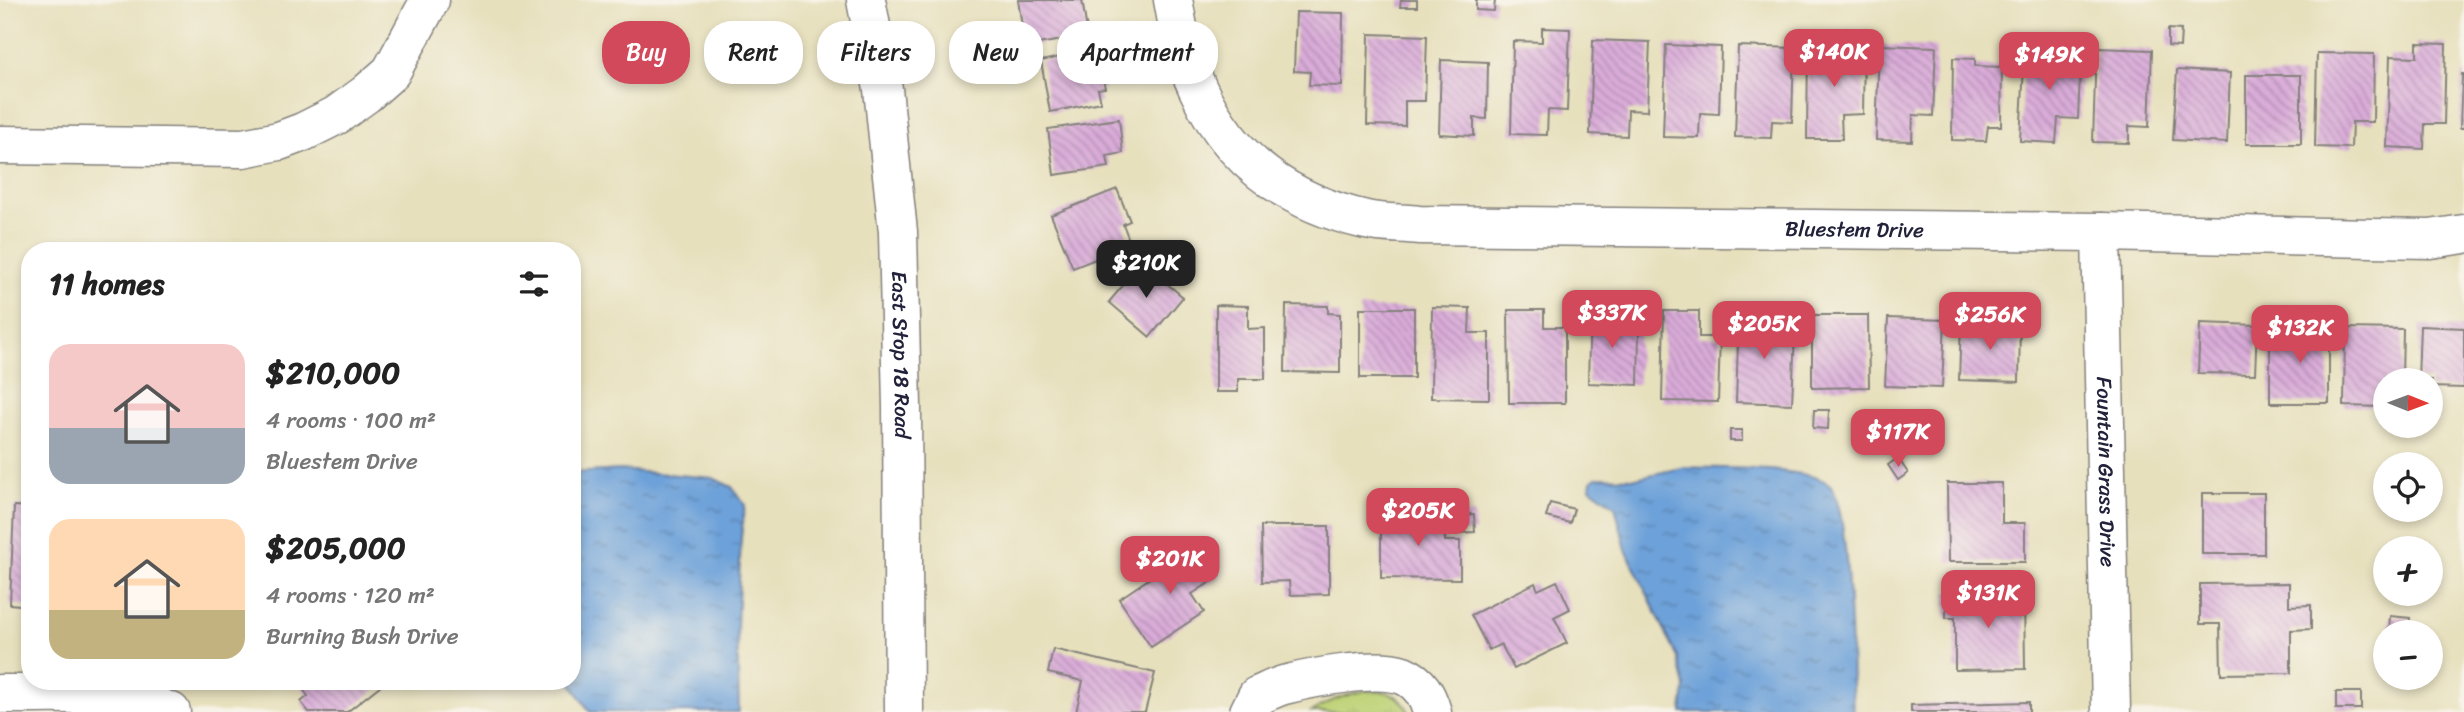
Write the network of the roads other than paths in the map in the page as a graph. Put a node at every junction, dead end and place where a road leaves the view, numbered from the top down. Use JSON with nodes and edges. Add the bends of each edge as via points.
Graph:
{"nodes":[{"id":1,"x":430,"y":0,"type":"edge"},
{"id":2,"x":866,"y":0,"type":"edge"},
{"id":3,"x":1173,"y":0,"type":"edge"},
{"id":4,"x":0,"y":145,"type":"edge"},
{"id":5,"x":2101,"y":232,"type":"junction"},
{"id":6,"x":2464,"y":234,"type":"edge"},
{"id":7,"x":0,"y":694,"type":"edge"},
{"id":8,"x":172,"y":712,"type":"edge"},
{"id":9,"x":904,"y":712,"type":"edge"},
{"id":10,"x":1249,"y":712,"type":"edge"},
{"id":11,"x":1432,"y":712,"type":"edge"},
{"id":12,"x":2110,"y":712,"type":"edge"}],
"edges":[{"from":1,"to":4,"type":"street","via":[[391,72],[337,115],[279,141],[243,148]]},
{"from":2,"to":9,"type":"street","name":"East Stop 18 Road","via":[[883,89],[898,233]]},
{"from":3,"to":5,"type":"street","name":"Bluestem Drive","via":[[1185,59],[1208,111],[1237,151],[1279,186],[1326,209],[1369,221]]},
{"from":5,"to":6,"type":"street","name":"Bluestem Drive","via":[[2372,239]]},
{"from":5,"to":12,"type":"street","name":"Fountain Grass Drive"},
{"from":7,"to":8,"type":"street","via":[[124,697]]},
{"from":10,"to":11,"type":"street","via":[[1257,696],[1285,684],[1357,672],[1403,675],[1427,695]]}]}
